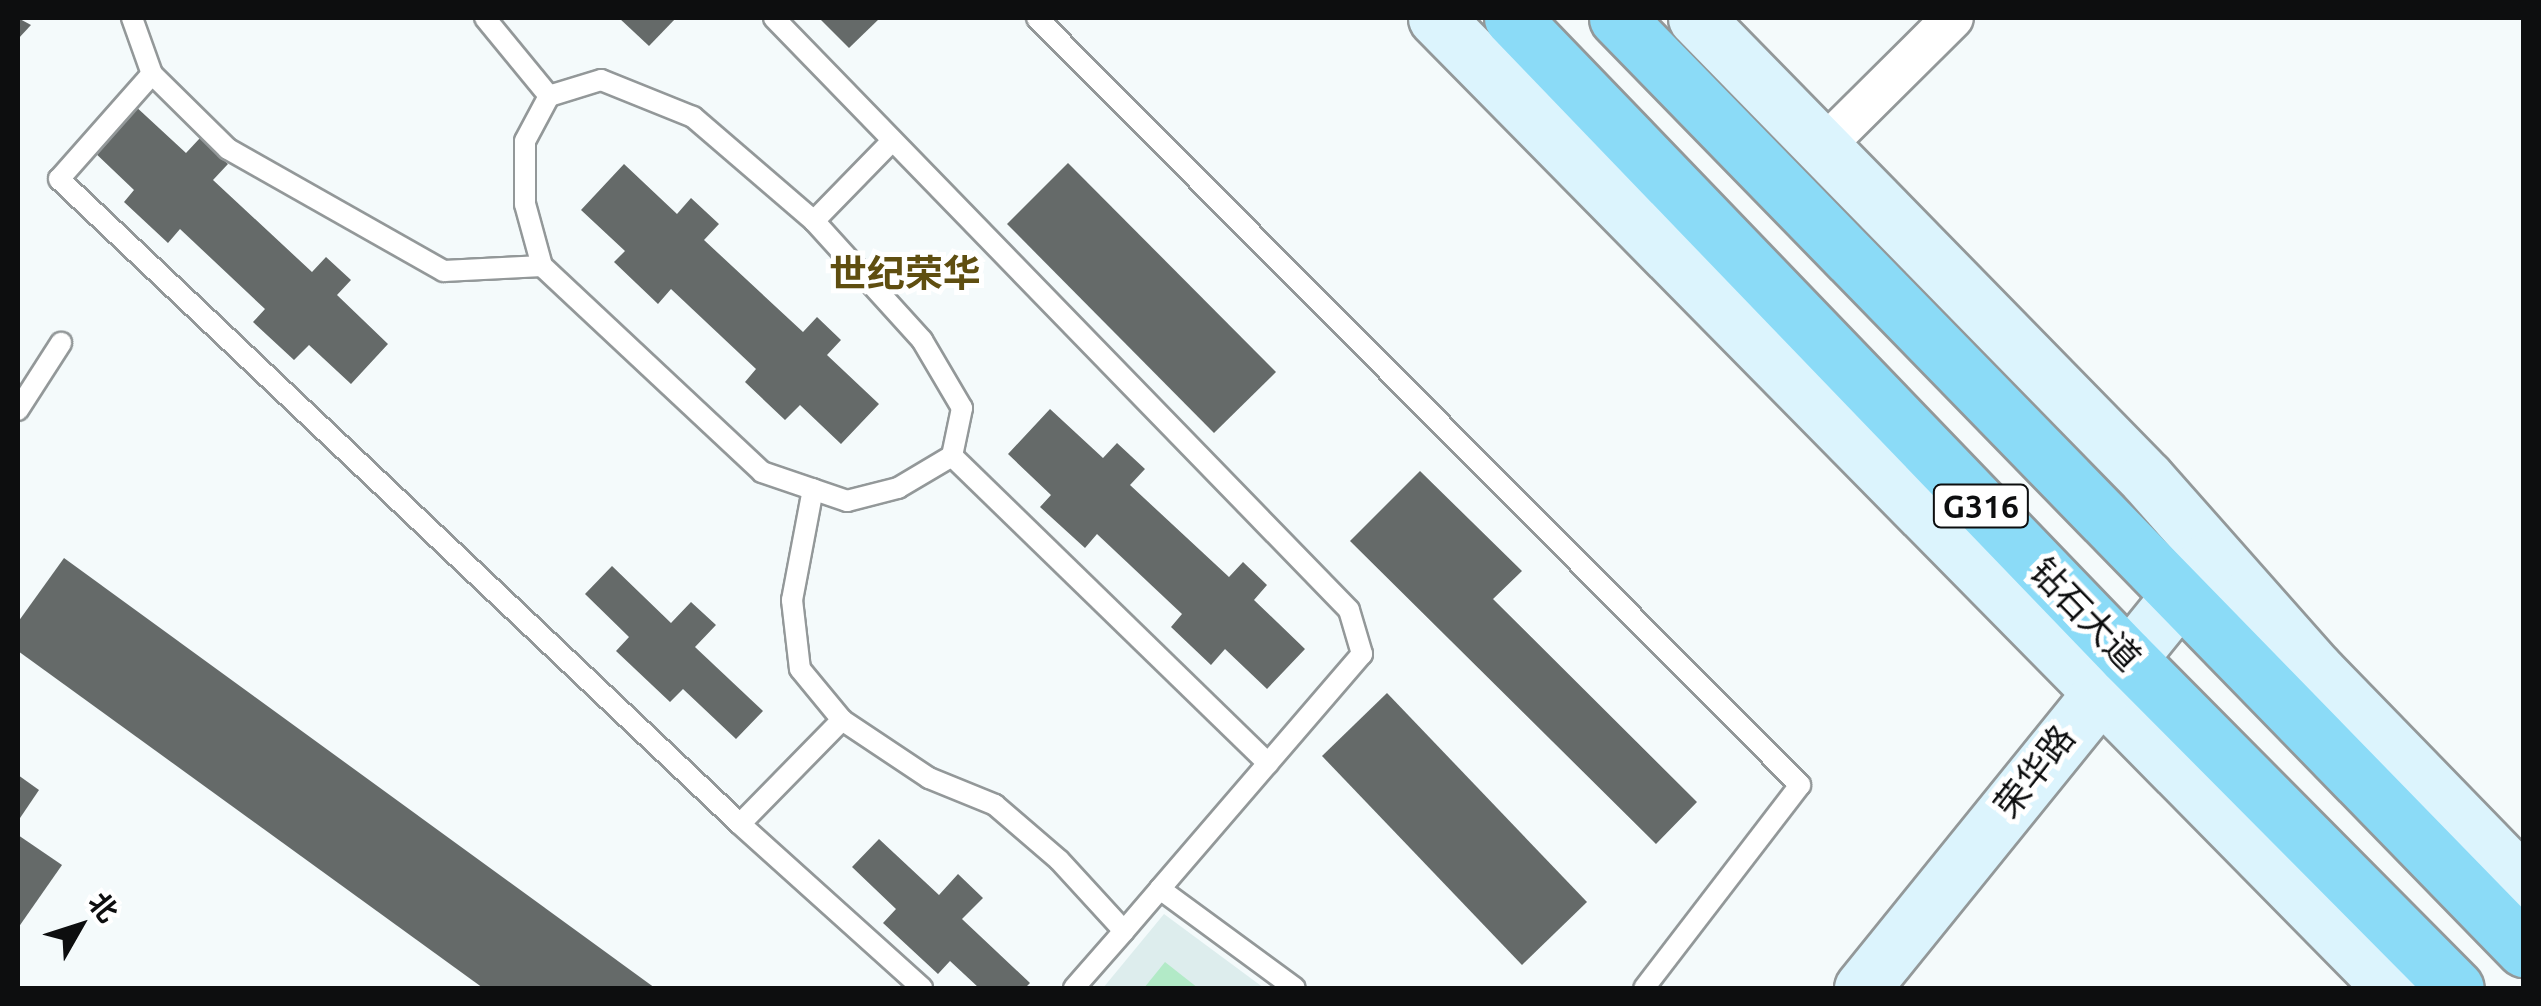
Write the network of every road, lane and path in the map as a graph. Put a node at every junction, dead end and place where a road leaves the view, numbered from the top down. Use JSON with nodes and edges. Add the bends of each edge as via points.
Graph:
{"nodes":[{"id":1,"x":132,"y":18,"type":"edge"},
{"id":2,"x":485,"y":18,"type":"edge"},
{"id":3,"x":774,"y":18,"type":"edge"},
{"id":4,"x":1036,"y":18,"type":"edge"},
{"id":5,"x":1436,"y":18,"type":"edge"},
{"id":6,"x":1512,"y":18,"type":"edge"},
{"id":7,"x":1617,"y":18,"type":"edge"},
{"id":8,"x":1696,"y":18,"type":"edge"},
{"id":9,"x":1953,"y":18,"type":"edge"},
{"id":10,"x":152,"y":74,"type":"junction"},
{"id":11,"x":549,"y":96,"type":"junction"},
{"id":12,"x":892,"y":141,"type":"junction"},
{"id":13,"x":1835,"y":159,"type":"junction"},
{"id":14,"x":1806,"y":213,"type":"junction"},
{"id":15,"x":814,"y":221,"type":"junction"},
{"id":16,"x":542,"y":266,"type":"junction"},
{"id":17,"x":61,"y":342,"type":"dead end"},
{"id":18,"x":18,"y":410,"type":"edge"},
{"id":19,"x":952,"y":456,"type":"junction"},
{"id":20,"x":813,"y":489,"type":"junction"},
{"id":21,"x":2194,"y":577,"type":"junction"},
{"id":22,"x":2111,"y":674,"type":"junction"},
{"id":23,"x":842,"y":720,"type":"junction"},
{"id":24,"x":1268,"y":763,"type":"junction"},
{"id":25,"x":740,"y":824,"type":"junction"},
{"id":26,"x":2253,"y":849,"type":"junction"},
{"id":27,"x":2524,"y":884,"type":"edge"},
{"id":28,"x":1160,"y":889,"type":"junction"},
{"id":29,"x":2384,"y":916,"type":"junction"},
{"id":30,"x":1124,"y":931,"type":"junction"},
{"id":31,"x":2524,"y":949,"type":"edge"},
{"id":32,"x":922,"y":988,"type":"edge"},
{"id":33,"x":1074,"y":988,"type":"edge"},
{"id":34,"x":1295,"y":988,"type":"edge"},
{"id":35,"x":1644,"y":988,"type":"edge"},
{"id":36,"x":1862,"y":988,"type":"edge"},
{"id":37,"x":2392,"y":988,"type":"edge"},
{"id":38,"x":2456,"y":988,"type":"edge"}],
"edges":[{"from":1,"to":10,"type":"lane"},
{"from":2,"to":11,"type":"lane"},
{"from":3,"to":12,"type":"lane"},
{"from":4,"to":35,"type":"lane","via":[[1800,784]]},
{"from":5,"to":22,"type":"street"},
{"from":6,"to":22,"type":"highway","name":"钻石大道","number":"G316"},
{"from":7,"to":14,"type":"highway","number":"G316"},
{"from":8,"to":13,"type":"street"},
{"from":9,"to":13,"type":"street"},
{"from":10,"to":16,"type":"lane","via":[[228,149],[444,272]]},
{"from":10,"to":25,"type":"lane","via":[[58,179]]},
{"from":11,"to":15,"type":"lane","via":[[601,80],[693,117]]},
{"from":11,"to":16,"type":"lane","via":[[525,142],[524,204]]},
{"from":12,"to":15,"type":"lane"},
{"from":12,"to":24,"type":"lane","via":[[1349,610],[1362,654]]},
{"from":13,"to":14,"type":"street"},
{"from":13,"to":21,"type":"street","via":[[2146,478]]},
{"from":14,"to":21,"type":"highway","number":"G316"},
{"from":15,"to":19,"type":"lane","via":[[922,340],[962,408]]},
{"from":16,"to":20,"type":"lane","via":[[762,472]]},
{"from":17,"to":18,"type":"lane"},
{"from":19,"to":20,"type":"lane","via":[[898,488],[848,501]]},
{"from":19,"to":24,"type":"lane"},
{"from":20,"to":23,"type":"lane","via":[[792,600],[800,669]]},
{"from":21,"to":22,"type":"street","name":"荣华路"},
{"from":21,"to":27,"type":"street"},
{"from":21,"to":31,"type":"highway","number":"G316"},
{"from":22,"to":26,"type":"street"},
{"from":22,"to":29,"type":"highway","name":"钻石大道","number":"G316"},
{"from":22,"to":36,"type":"street","name":"荣华路"},
{"from":23,"to":25,"type":"lane"},
{"from":23,"to":30,"type":"lane","via":[[929,778],[995,806],[1059,860]]},
{"from":24,"to":28,"type":"lane"},
{"from":25,"to":32,"type":"lane"},
{"from":26,"to":29,"type":"street"},
{"from":26,"to":37,"type":"street"},
{"from":28,"to":30,"type":"lane"},
{"from":28,"to":34,"type":"lane"},
{"from":29,"to":38,"type":"highway","name":"钻石大道","number":"G316"},
{"from":30,"to":33,"type":"lane"}]}
